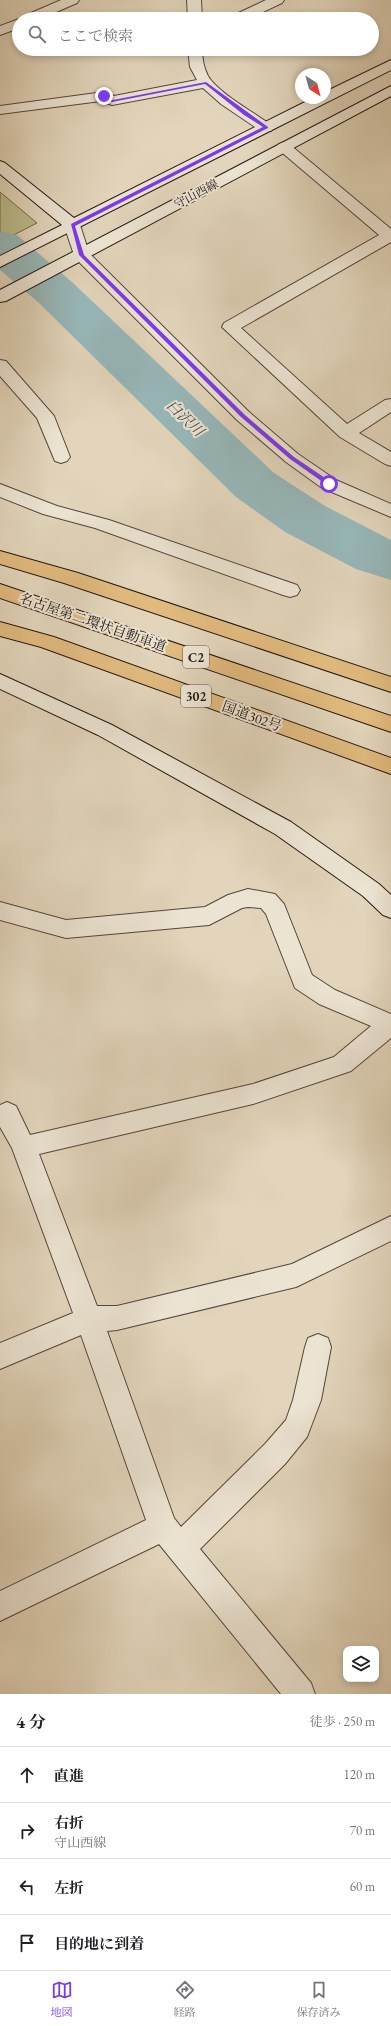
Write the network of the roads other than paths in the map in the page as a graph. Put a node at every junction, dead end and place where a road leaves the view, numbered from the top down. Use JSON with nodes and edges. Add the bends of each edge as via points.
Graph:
{"nodes":[{"id":1,"x":72,"y":0,"type":"edge"},
{"id":2,"x":194,"y":0,"type":"edge"},
{"id":3,"x":277,"y":0,"type":"edge"},
{"id":4,"x":45,"y":12,"type":"edge"},
{"id":5,"x":195,"y":12,"type":"edge"},
{"id":6,"x":252,"y":12,"type":"edge"},
{"id":7,"x":12,"y":26,"type":"edge"},
{"id":8,"x":0,"y":31,"type":"edge"},
{"id":9,"x":195,"y":56,"type":"edge"},
{"id":10,"x":391,"y":64,"type":"edge"},
{"id":11,"x":206,"y":83,"type":"junction"},
{"id":12,"x":391,"y":90,"type":"edge"},
{"id":13,"x":331,"y":95,"type":"edge"},
{"id":14,"x":313,"y":104,"type":"edge"},
{"id":15,"x":0,"y":110,"type":"edge"},
{"id":16,"x":266,"y":128,"type":"junction"},
{"id":17,"x":284,"y":148,"type":"junction"},
{"id":18,"x":0,"y":166,"type":"edge"},
{"id":19,"x":72,"y":225,"type":"junction"},
{"id":20,"x":389,"y":232,"type":"edge"},
{"id":21,"x":81,"y":255,"type":"junction"},
{"id":22,"x":0,"y":262,"type":"edge"},
{"id":23,"x":0,"y":297,"type":"edge"},
{"id":24,"x":0,"y":365,"type":"edge"},
{"id":25,"x":391,"y":404,"type":"edge"},
{"id":26,"x":346,"y":433,"type":"junction"},
{"id":27,"x":61,"y":457,"type":"dead end"},
{"id":28,"x":391,"y":460,"type":"edge"},
{"id":29,"x":0,"y":490,"type":"edge"},
{"id":30,"x":391,"y":512,"type":"edge"},
{"id":31,"x":0,"y":557,"type":"edge"},
{"id":32,"x":290,"y":590,"type":"dead end"},
{"id":33,"x":0,"y":591,"type":"edge"},
{"id":34,"x":0,"y":629,"type":"edge"},
{"id":35,"x":0,"y":681,"type":"edge"},
{"id":36,"x":391,"y":685,"type":"edge"},
{"id":37,"x":391,"y":724,"type":"edge"},
{"id":38,"x":391,"y":766,"type":"edge"},
{"id":39,"x":391,"y":909,"type":"edge"},
{"id":40,"x":0,"y":911,"type":"edge"},
{"id":41,"x":391,"y":1024,"type":"edge"},
{"id":42,"x":0,"y":1116,"type":"edge"},
{"id":43,"x":24,"y":1147,"type":"junction"},
{"id":44,"x":391,"y":1228,"type":"edge"},
{"id":45,"x":89,"y":1319,"type":"junction"},
{"id":46,"x":318,"y":1347,"type":"dead end"},
{"id":47,"x":0,"y":1356,"type":"edge"},
{"id":48,"x":172,"y":1537,"type":"junction"},
{"id":49,"x":0,"y":1606,"type":"edge"},
{"id":50,"x":300,"y":1694,"type":"edge"}],
"edges":[{"from":1,"to":4,"type":"street"},
{"from":2,"to":5,"type":"street"},
{"from":3,"to":6,"type":"street"},
{"from":7,"to":8,"type":"street"},
{"from":9,"to":11,"type":"street","via":[[195,63]]},
{"from":10,"to":13,"type":"street","name":"守山西線"},
{"from":11,"to":15,"type":"street","via":[[112,101],[104,96]]},
{"from":11,"to":16,"type":"street"},
{"from":12,"to":17,"type":"street","name":"守山西線"},
{"from":14,"to":16,"type":"street","name":"守山西線"},
{"from":16,"to":19,"type":"street","name":"守山西線"},
{"from":17,"to":20,"type":"street"},
{"from":17,"to":21,"type":"street","name":"守山西線"},
{"from":18,"to":19,"type":"street"},
{"from":19,"to":21,"type":"street"},
{"from":19,"to":22,"type":"street","name":"守山西線"},
{"from":20,"to":26,"type":"street","via":[[230,328]]},
{"from":21,"to":23,"type":"street","name":"守山西線"},
{"from":21,"to":30,"type":"street","via":[[243,416],[292,458],[329,484]]},
{"from":24,"to":27,"type":"street","via":[[45,416]]},
{"from":25,"to":26,"type":"street"},
{"from":26,"to":28,"type":"street"},
{"from":29,"to":32,"type":"street","via":[[50,510],[102,524]]},
{"from":31,"to":36,"type":"highway","number":"C2","via":[[71,578]]},
{"from":33,"to":37,"type":"highway","name":"名古屋第二環状自動車道","number":"C2"},
{"from":34,"to":38,"type":"highway","name":"国道302号","number":"302","via":[[46,642]]},
{"from":35,"to":39,"type":"street","via":[[105,730],[284,828],[371,890]]},
{"from":40,"to":41,"type":"street","via":[[66,930],[209,916],[236,901],[248,898],[267,900],[276,910],[303,981],[327,997]]},
{"from":41,"to":43,"type":"street","via":[[342,1064],[260,1092]]},
{"from":42,"to":43,"type":"street","via":[[7,1113]]},
{"from":43,"to":45,"type":"street"},
{"from":44,"to":45,"type":"street","via":[[296,1275],[117,1318]]},
{"from":45,"to":47,"type":"street"},
{"from":45,"to":48,"type":"street"},
{"from":46,"to":48,"type":"street","via":[[307,1400],[297,1428],[275,1454]]},
{"from":48,"to":49,"type":"street"},
{"from":48,"to":50,"type":"street"}]}
